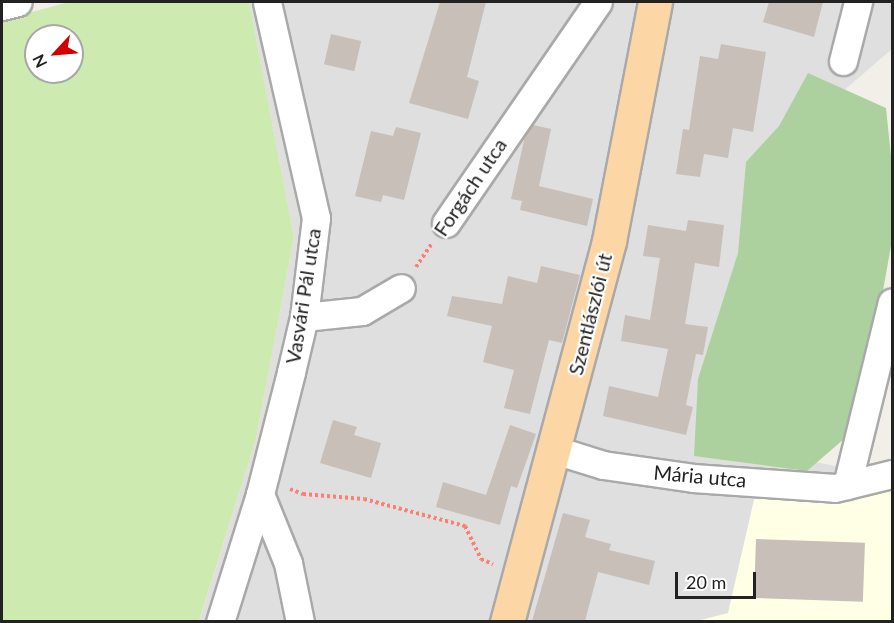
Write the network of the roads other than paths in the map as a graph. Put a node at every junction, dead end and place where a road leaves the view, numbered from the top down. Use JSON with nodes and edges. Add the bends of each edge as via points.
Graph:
{"nodes":[{"id":1,"x":18,"y":2,"type":"edge"},
{"id":2,"x":267,"y":2,"type":"edge"},
{"id":3,"x":598,"y":2,"type":"edge"},
{"id":4,"x":655,"y":2,"type":"edge"},
{"id":5,"x":858,"y":2,"type":"edge"},
{"id":6,"x":2,"y":6,"type":"edge"},
{"id":7,"x":843,"y":61,"type":"dead end"},
{"id":8,"x":446,"y":223,"type":"road end"},
{"id":9,"x":401,"y":288,"type":"road end"},
{"id":10,"x":892,"y":302,"type":"edge"},
{"id":11,"x":304,"y":317,"type":"junction"},
{"id":12,"x":555,"y":450,"type":"junction"},
{"id":13,"x":892,"y":474,"type":"edge"},
{"id":14,"x":847,"y":485,"type":"junction"},
{"id":15,"x":262,"y":486,"type":"junction"},
{"id":16,"x":220,"y":621,"type":"edge"},
{"id":17,"x":300,"y":621,"type":"edge"},
{"id":18,"x":507,"y":621,"type":"edge"}],
"edges":[{"from":1,"to":6,"type":"street"},
{"from":2,"to":11,"type":"street","name":"Vasvári Pál utca","via":[[316,218]]},
{"from":3,"to":8,"type":"street","name":"Forgách utca"},
{"from":4,"to":12,"type":"main road","name":"Szentlászlói út","via":[[609,241]]},
{"from":5,"to":7,"type":"street"},
{"from":9,"to":11,"type":"street","via":[[363,311]]},
{"from":10,"to":14,"type":"street"},
{"from":11,"to":15,"type":"street","name":"Vasvári Pál utca"},
{"from":12,"to":14,"type":"street","name":"Mária utca","via":[[603,465],[693,478],[836,488]]},
{"from":12,"to":18,"type":"main road","name":"Szentlászlói út"},
{"from":13,"to":14,"type":"street","name":"Mária utca"},
{"from":15,"to":16,"type":"street","name":"Vasvári Pál utca"},
{"from":15,"to":17,"type":"street","via":[[288,563]]}]}
